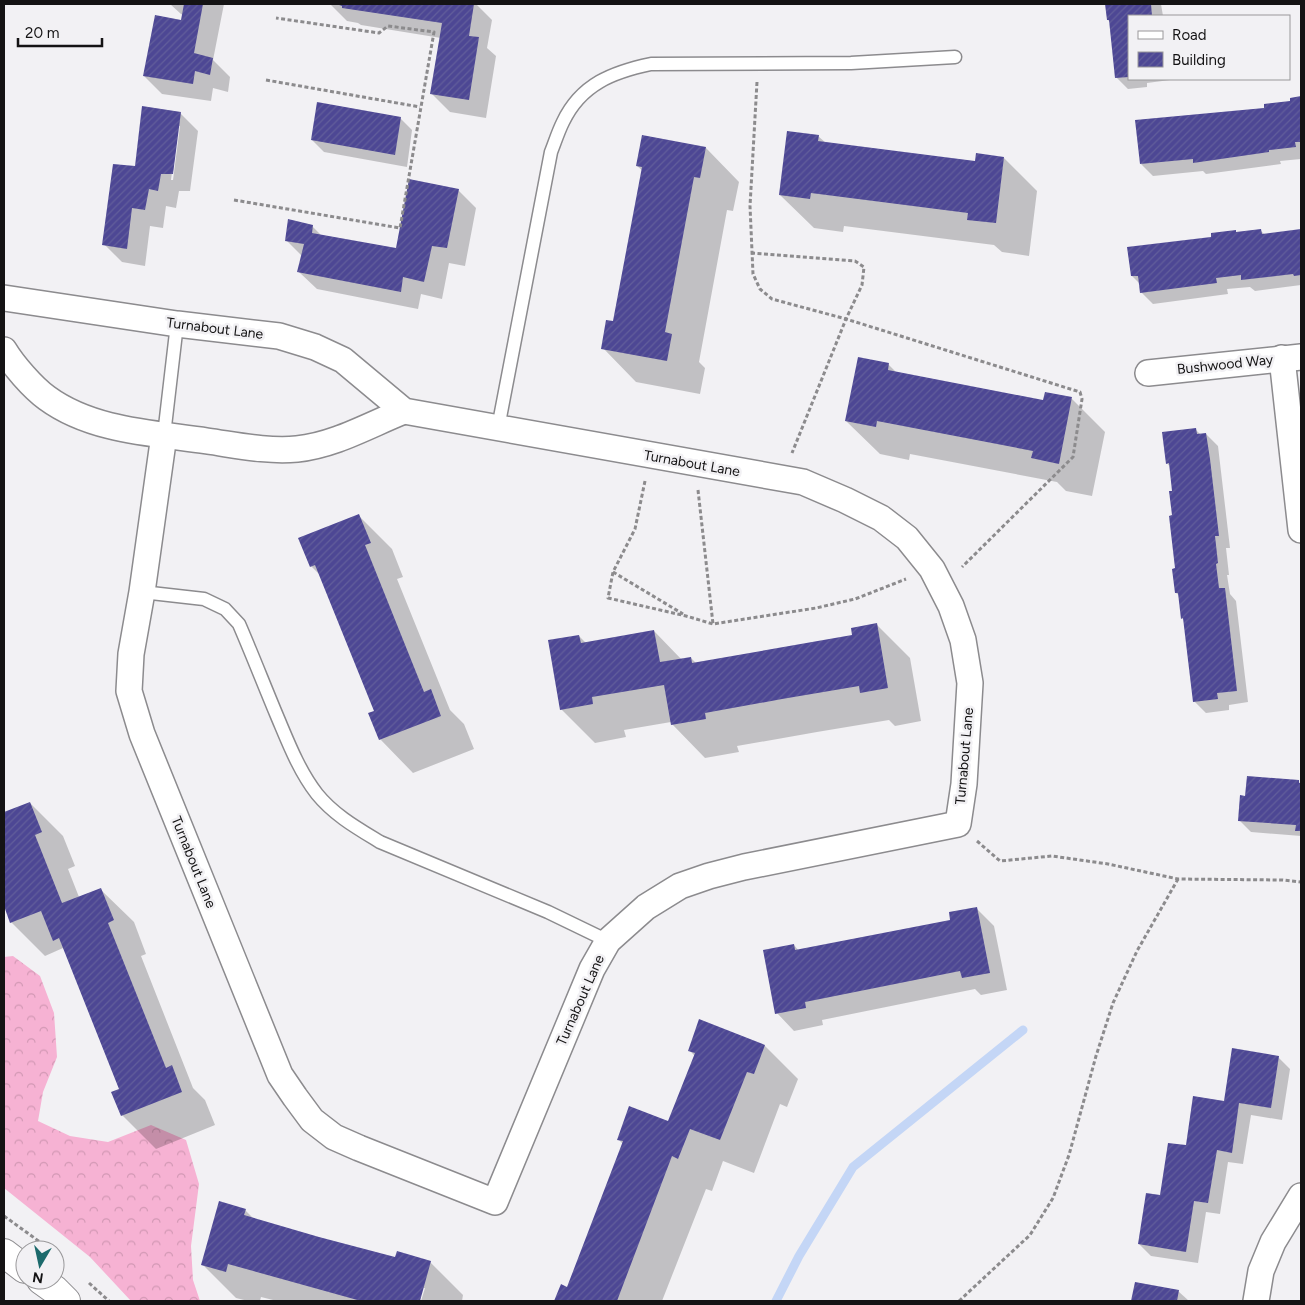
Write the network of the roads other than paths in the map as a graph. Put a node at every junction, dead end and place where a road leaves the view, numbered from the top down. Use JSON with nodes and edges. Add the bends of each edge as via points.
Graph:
{"nodes":[{"id":1,"x":955,"y":57,"type":"dead end"},
{"id":2,"x":4,"y":298,"type":"edge"},
{"id":3,"x":177,"y":324,"type":"junction"},
{"id":4,"x":4,"y":350,"type":"edge"},
{"id":5,"x":1292,"y":358,"type":"edge"},
{"id":6,"x":1148,"y":373,"type":"dead end"},
{"id":7,"x":404,"y":411,"type":"junction"},
{"id":8,"x":498,"y":428,"type":"junction"},
{"id":9,"x":164,"y":435,"type":"junction"},
{"id":10,"x":1301,"y":530,"type":"edge"},
{"id":11,"x":142,"y":592,"type":"junction"},
{"id":12,"x":608,"y":940,"type":"junction"},
{"id":13,"x":1301,"y":1196,"type":"edge"},
{"id":14,"x":4,"y":1253,"type":"edge"},
{"id":15,"x":15,"y":1261,"type":"edge"},
{"id":16,"x":55,"y":1290,"type":"edge"},
{"id":17,"x":66,"y":1301,"type":"edge"},
{"id":18,"x":1256,"y":1301,"type":"edge"}],
"edges":[{"from":1,"to":8,"type":"lane","via":[[851,63],[651,64],[599,80],[579,98],[563,121],[552,152]]},
{"from":2,"to":3,"type":"street","name":"Turnabout Lane"},
{"from":3,"to":7,"type":"street","name":"Turnabout Lane","via":[[279,336],[314,348],[343,360]]},
{"from":3,"to":9,"type":"lane"},
{"from":4,"to":9,"type":"street","via":[[10,361],[46,398],[77,415],[110,426]]},
{"from":5,"to":6,"type":"street","name":"Bushwood Way"},
{"from":5,"to":10,"type":"street"},
{"from":7,"to":8,"type":"street","name":"Turnabout Lane"},
{"from":7,"to":9,"type":"street","via":[[349,435],[297,449],[263,448]]},
{"from":8,"to":12,"type":"street","name":"Turnabout Lane","via":[[803,482],[845,500],[882,518],[907,538],[936,578],[951,606],[963,640],[970,683],[964,784],[958,824],[744,866],[709,876],[680,886],[646,907]]},
{"from":9,"to":11,"type":"street","name":"Turnabout Lane"},
{"from":11,"to":12,"type":"lane","via":[[204,599],[225,609],[239,624],[303,771],[316,793],[348,822],[380,842]]},
{"from":11,"to":12,"type":"street","name":"Turnabout Lane","via":[[131,654],[129,691],[142,734],[280,1075],[312,1120],[334,1137],[495,1202],[592,969]]},
{"from":13,"to":18,"type":"street","via":[[1273,1242],[1261,1271]]},
{"from":14,"to":15,"type":"main road"},
{"from":16,"to":17,"type":"main road"}]}
